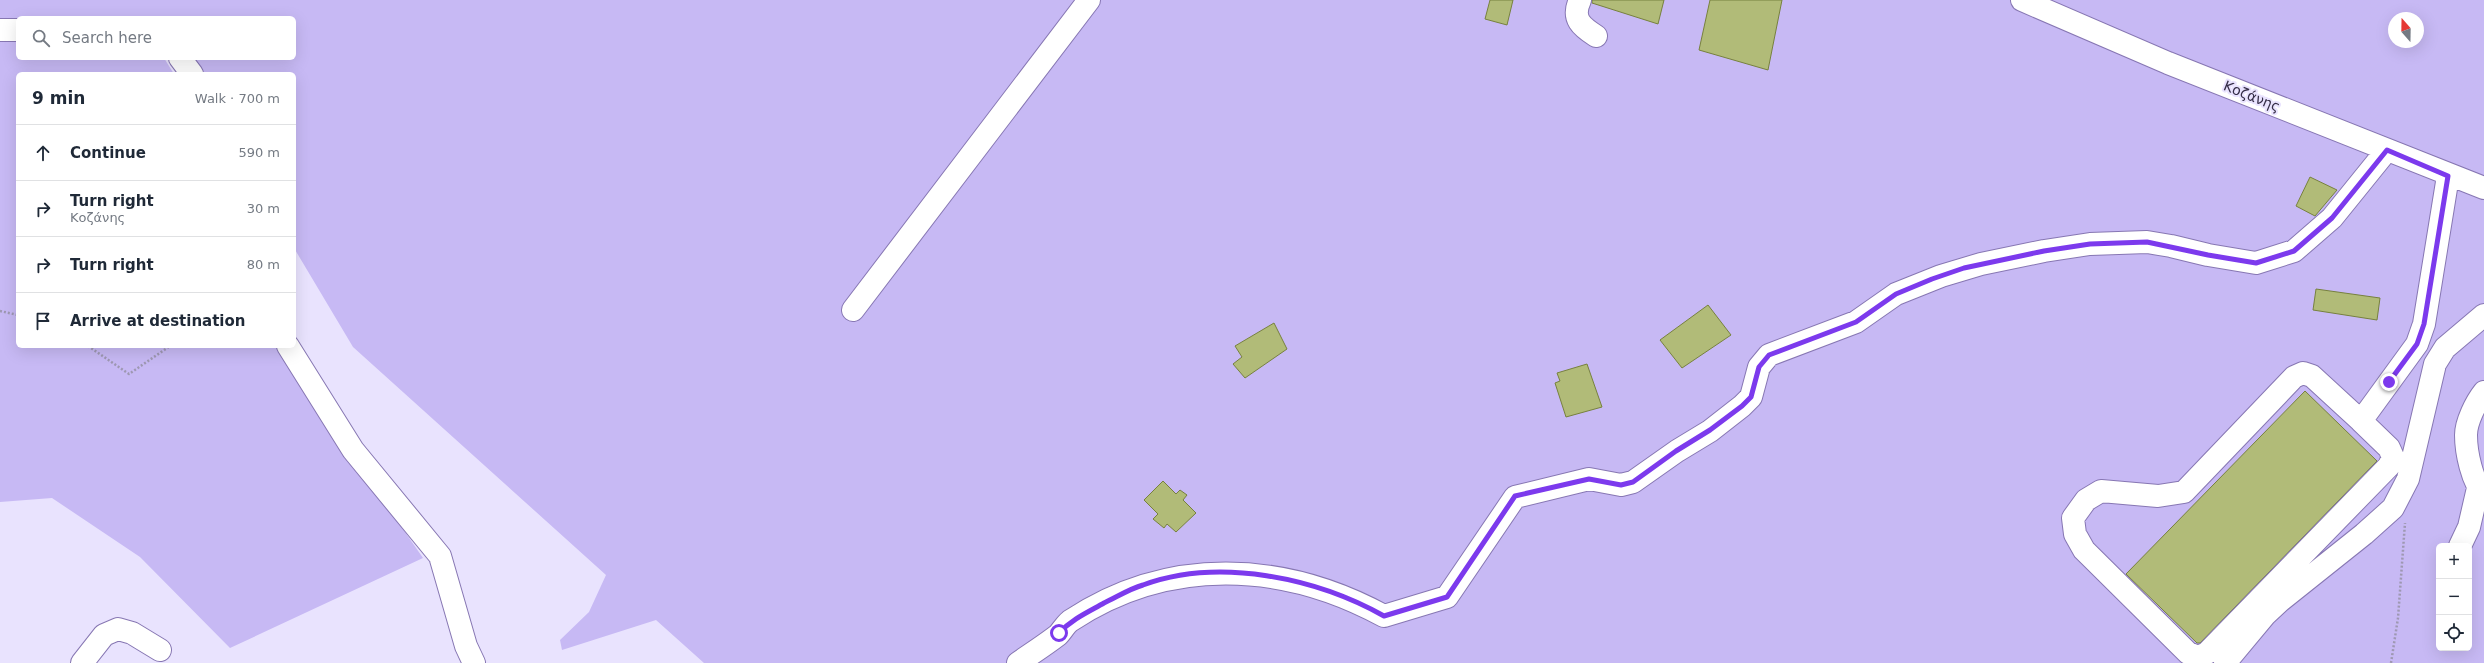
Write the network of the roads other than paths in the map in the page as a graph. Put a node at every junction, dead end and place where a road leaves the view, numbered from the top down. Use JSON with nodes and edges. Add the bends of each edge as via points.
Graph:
{"nodes":[{"id":1,"x":1089,"y":0,"type":"edge"},
{"id":2,"x":1580,"y":0,"type":"edge"},
{"id":3,"x":2022,"y":0,"type":"edge"},
{"id":4,"x":0,"y":30,"type":"edge"},
{"id":5,"x":16,"y":30,"type":"edge"},
{"id":6,"x":1596,"y":36,"type":"dead end"},
{"id":7,"x":182,"y":60,"type":"edge"},
{"id":8,"x":190,"y":72,"type":"edge"},
{"id":9,"x":2387,"y":150,"type":"junction"},
{"id":10,"x":2448,"y":176,"type":"junction"},
{"id":11,"x":2484,"y":188,"type":"edge"},
{"id":12,"x":853,"y":310,"type":"dead end"},
{"id":13,"x":2484,"y":315,"type":"edge"},
{"id":14,"x":289,"y":348,"type":"edge"},
{"id":15,"x":2484,"y":392,"type":"edge"},
{"id":16,"x":2361,"y":421,"type":"junction"},
{"id":17,"x":2481,"y":491,"type":"edge"},
{"id":18,"x":2461,"y":543,"type":"edge"},
{"id":19,"x":160,"y":650,"type":"dead end"},
{"id":20,"x":82,"y":663,"type":"edge"},
{"id":21,"x":474,"y":663,"type":"edge"},
{"id":22,"x":1018,"y":663,"type":"edge"},
{"id":23,"x":2225,"y":663,"type":"edge"}],
"edges":[{"from":1,"to":12,"type":"street"},
{"from":2,"to":6,"type":"street","via":[[1577,16],[1580,26]]},
{"from":3,"to":9,"type":"street","name":"Κοζάνης"},
{"from":4,"to":5,"type":"street"},
{"from":7,"to":8,"type":"street"},
{"from":9,"to":10,"type":"street","name":"Κοζάνης"},
{"from":9,"to":22,"type":"street","via":[[2332,218],[2294,251],[2256,263],[2158,243],[2090,244],[1981,264],[1948,273],[1903,291],[1856,322],[1769,355],[1759,367],[1751,397],[1742,406],[1633,482],[1621,485],[1589,479],[1515,496],[1447,597],[1384,616],[1359,602],[1312,585],[1244,574],[1186,576],[1144,584],[1106,602],[1069,622],[1059,633]]},
{"from":10,"to":11,"type":"street","name":"Κοζάνης"},
{"from":10,"to":16,"type":"street","via":[[2424,324],[2417,344]]},
{"from":13,"to":23,"type":"street","via":[[2445,348],[2435,364],[2408,479],[2393,508],[2280,601]]},
{"from":14,"to":21,"type":"street","via":[[353,450],[440,556],[466,646]]},
{"from":15,"to":17,"type":"street","via":[[2478,400],[2466,434],[2470,460]]},
{"from":16,"to":16,"type":"street","via":[[2312,376],[2303,373],[2294,377],[2184,492],[2158,496],[2101,491],[2086,500],[2073,518],[2075,534],[2084,550],[2188,653],[2198,657],[2207,653],[2389,466],[2393,457],[2389,448]]},
{"from":17,"to":18,"type":"street"},
{"from":19,"to":20,"type":"street","via":[[132,633],[118,629],[104,635]]}]}
